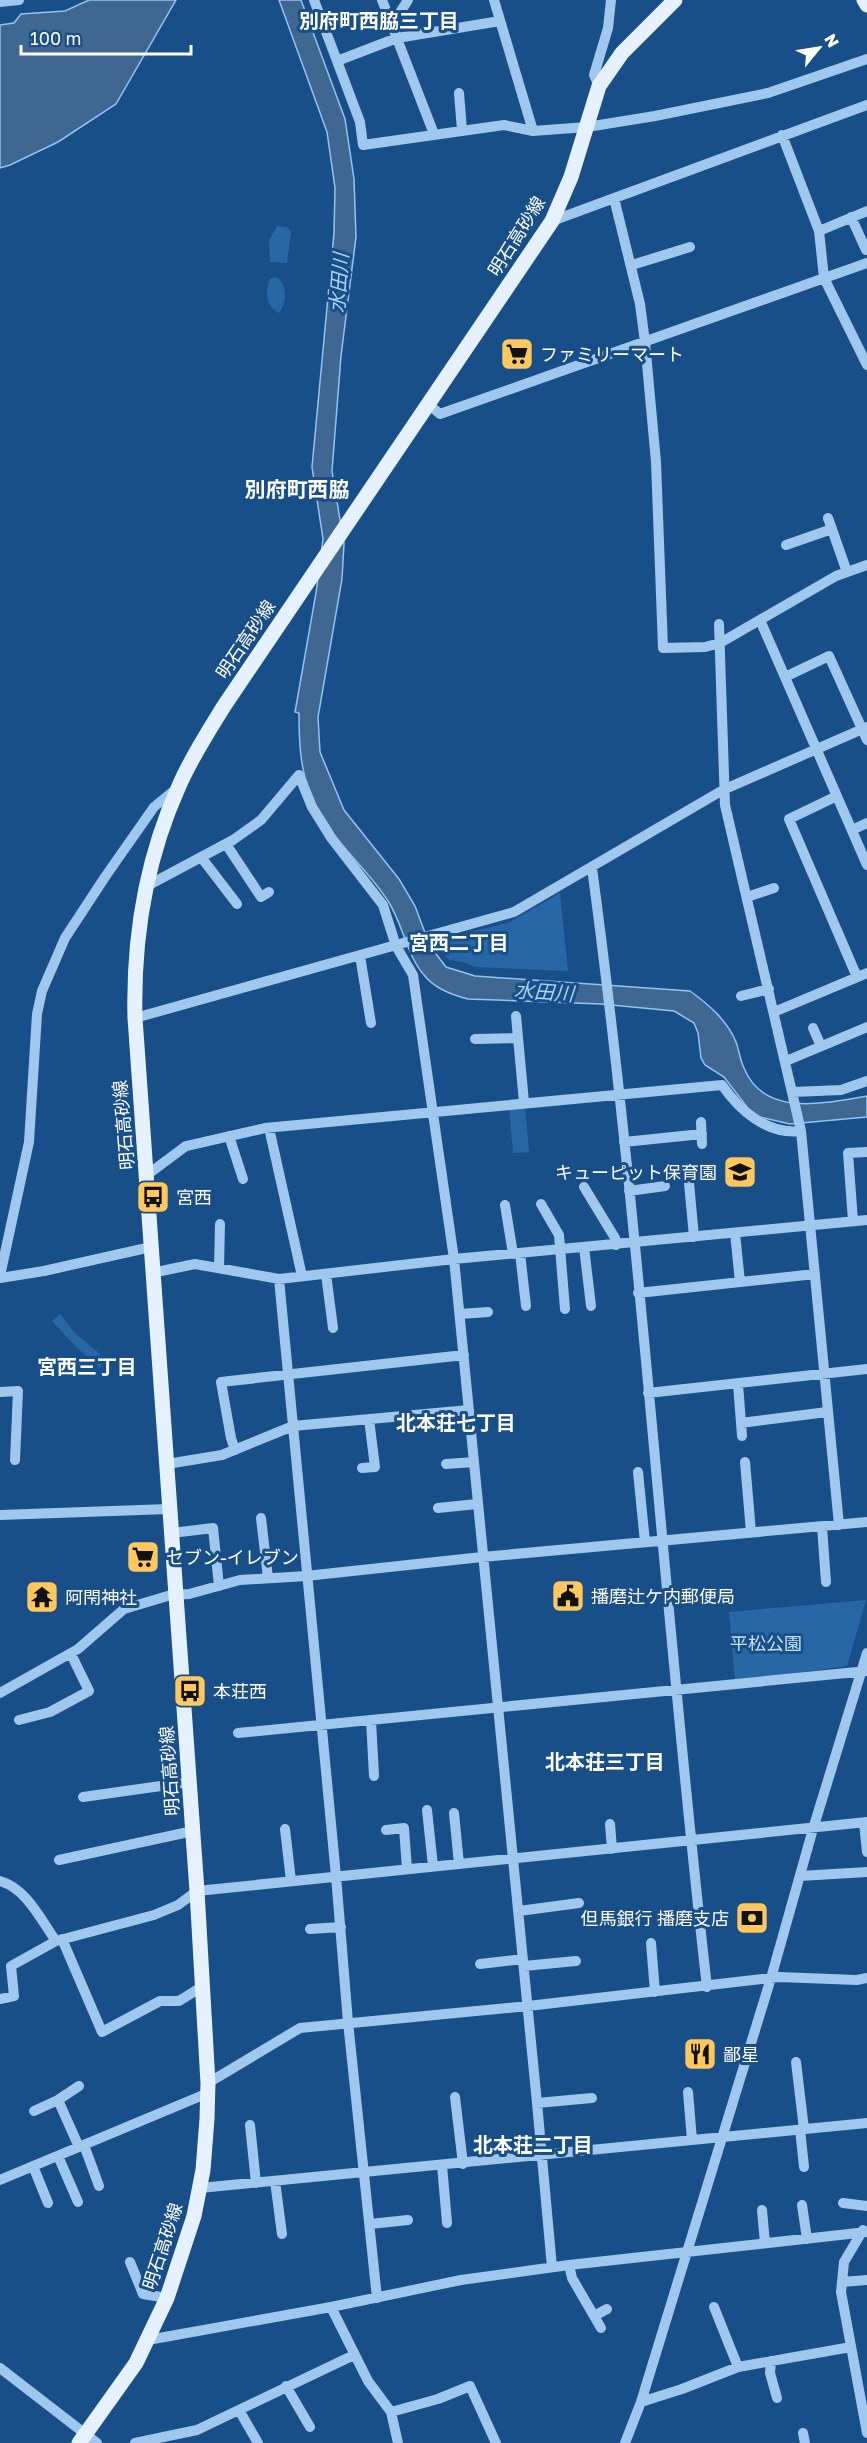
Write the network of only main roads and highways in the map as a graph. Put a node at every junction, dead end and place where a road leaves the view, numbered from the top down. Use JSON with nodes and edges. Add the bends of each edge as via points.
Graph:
{"nodes":[{"id":1,"x":675,"y":0,"type":"edge"},
{"id":2,"x":864,"y":0,"type":"edge"},
{"id":3,"x":867,"y":5,"type":"edge"},
{"id":4,"x":87,"y":2440,"type":"edge"}],
"edges":[{"from":1,"to":4,"type":"main road","name":"明石高砂線","via":[[622,54],[599,86],[564,196],[552,221],[224,706],[178,787],[156,845],[138,930],[135,1018],[203,1986],[208,2088],[206,2148],[194,2216],[167,2298],[136,2363]]},
{"from":2,"to":3,"type":"main road"}]}
